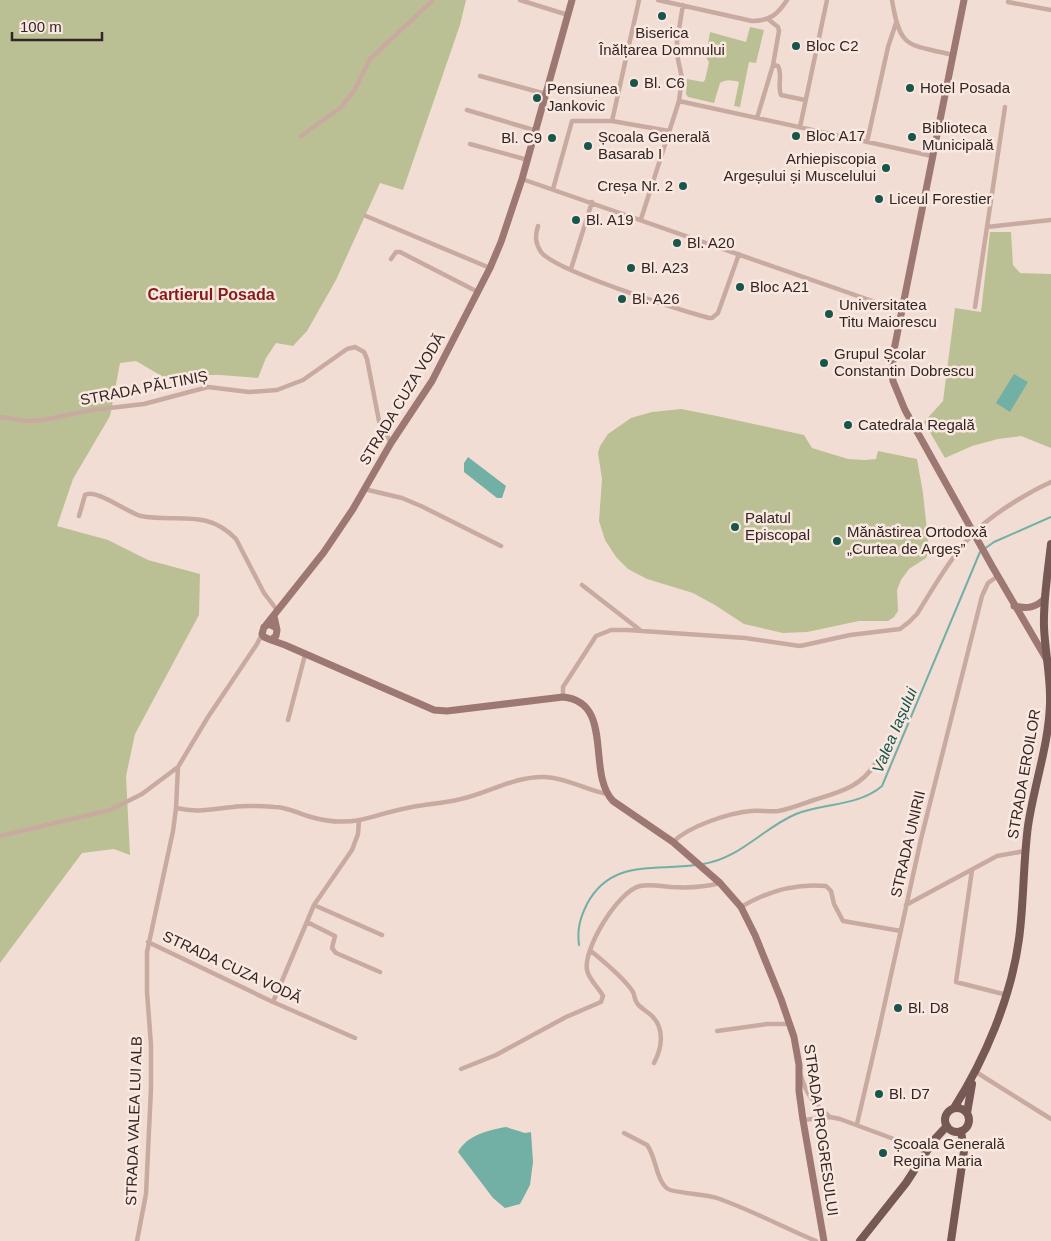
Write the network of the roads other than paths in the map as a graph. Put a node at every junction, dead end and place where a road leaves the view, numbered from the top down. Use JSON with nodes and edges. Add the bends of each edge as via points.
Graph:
{"nodes":[{"id":1,"x":433,"y":0,"type":"edge"},
{"id":2,"x":520,"y":0,"type":"edge"},
{"id":3,"x":572,"y":0,"type":"edge"},
{"id":4,"x":639,"y":0,"type":"edge"},
{"id":5,"x":658,"y":0,"type":"edge"},
{"id":6,"x":827,"y":0,"type":"edge"},
{"id":7,"x":892,"y":0,"type":"edge"},
{"id":8,"x":964,"y":0,"type":"edge"},
{"id":9,"x":786,"y":1,"type":"edge"},
{"id":10,"x":1008,"y":2,"type":"dead end"},
{"id":11,"x":680,"y":3,"type":"edge"},
{"id":12,"x":1051,"y":10,"type":"edge"},
{"id":13,"x":568,"y":15,"type":"junction"},
{"id":14,"x":768,"y":19,"type":"junction"},
{"id":15,"x":896,"y":23,"type":"junction"},
{"id":16,"x":953,"y":55,"type":"junction"},
{"id":17,"x":773,"y":65,"type":"junction"},
{"id":18,"x":480,"y":76,"type":"dead end"},
{"id":19,"x":546,"y":94,"type":"junction"},
{"id":20,"x":805,"y":100,"type":"junction"},
{"id":21,"x":679,"y":101,"type":"junction"},
{"id":22,"x":1005,"y":107,"type":"dead end"},
{"id":23,"x":466,"y":110,"type":"dead end"},
{"id":24,"x":757,"y":118,"type":"junction"},
{"id":25,"x":612,"y":121,"type":"junction"},
{"id":26,"x":800,"y":127,"type":"junction"},
{"id":27,"x":669,"y":130,"type":"junction"},
{"id":28,"x":537,"y":131,"type":"junction"},
{"id":29,"x":301,"y":136,"type":"dead end"},
{"id":30,"x":867,"y":142,"type":"junction"},
{"id":31,"x":470,"y":144,"type":"dead end"},
{"id":32,"x":932,"y":156,"type":"junction"},
{"id":33,"x":528,"y":160,"type":"junction"},
{"id":34,"x":522,"y":179,"type":"junction"},
{"id":35,"x":553,"y":189,"type":"junction"},
{"id":36,"x":592,"y":202,"type":"junction"},
{"id":37,"x":366,"y":216,"type":"dead end"},
{"id":38,"x":641,"y":220,"type":"junction"},
{"id":39,"x":1051,"y":220,"type":"edge"},
{"id":40,"x":538,"y":226,"type":"dead end"},
{"id":41,"x":987,"y":227,"type":"junction"},
{"id":42,"x":739,"y":254,"type":"junction"},
{"id":43,"x":391,"y":259,"type":"dead end"},
{"id":44,"x":490,"y":268,"type":"junction"},
{"id":45,"x":571,"y":269,"type":"junction"},
{"id":46,"x":478,"y":292,"type":"junction"},
{"id":47,"x":975,"y":307,"type":"dead end"},
{"id":48,"x":901,"y":311,"type":"junction"},
{"id":49,"x":0,"y":417,"type":"edge"},
{"id":50,"x":391,"y":443,"type":"junction"},
{"id":51,"x":1051,"y":482,"type":"edge"},
{"id":52,"x":364,"y":489,"type":"junction"},
{"id":53,"x":79,"y":516,"type":"dead end"},
{"id":54,"x":975,"y":536,"type":"junction"},
{"id":55,"x":1051,"y":544,"type":"edge"},
{"id":56,"x":501,"y":546,"type":"dead end"},
{"id":57,"x":998,"y":576,"type":"junction"},
{"id":58,"x":582,"y":585,"type":"dead end"},
{"id":59,"x":1044,"y":598,"type":"junction"},
{"id":60,"x":1014,"y":606,"type":"junction"},
{"id":61,"x":276,"y":613,"type":"junction"},
{"id":62,"x":266,"y":625,"type":"junction"},
{"id":63,"x":1047,"y":625,"type":"edge"},
{"id":64,"x":276,"y":630,"type":"junction"},
{"id":65,"x":640,"y":630,"type":"junction"},
{"id":66,"x":266,"y":638,"type":"junction"},
{"id":67,"x":285,"y":645,"type":"junction"},
{"id":68,"x":305,"y":655,"type":"junction"},
{"id":69,"x":1047,"y":661,"type":"junction"},
{"id":70,"x":563,"y":697,"type":"junction"},
{"id":71,"x":288,"y":720,"type":"dead end"},
{"id":72,"x":875,"y":764,"type":"dead end"},
{"id":73,"x":178,"y":767,"type":"junction"},
{"id":74,"x":607,"y":794,"type":"junction"},
{"id":75,"x":176,"y":808,"type":"junction"},
{"id":76,"x":359,"y":820,"type":"junction"},
{"id":77,"x":0,"y":836,"type":"edge"},
{"id":78,"x":673,"y":842,"type":"junction"},
{"id":79,"x":1025,"y":851,"type":"junction"},
{"id":80,"x":972,"y":870,"type":"junction"},
{"id":81,"x":720,"y":883,"type":"junction"},
{"id":82,"x":314,"y":905,"type":"junction"},
{"id":83,"x":906,"y":905,"type":"junction"},
{"id":84,"x":741,"y":907,"type":"junction"},
{"id":85,"x":307,"y":922,"type":"junction"},
{"id":86,"x":901,"y":931,"type":"junction"},
{"id":87,"x":382,"y":935,"type":"dead end"},
{"id":88,"x":148,"y":942,"type":"junction"},
{"id":89,"x":591,"y":951,"type":"junction"},
{"id":90,"x":380,"y":972,"type":"dead end"},
{"id":91,"x":1007,"y":995,"type":"junction"},
{"id":92,"x":273,"y":1002,"type":"junction"},
{"id":93,"x":790,"y":1024,"type":"junction"},
{"id":94,"x":717,"y":1031,"type":"dead end"},
{"id":95,"x":355,"y":1038,"type":"dead end"},
{"id":96,"x":654,"y":1063,"type":"dead end"},
{"id":97,"x":799,"y":1065,"type":"junction"},
{"id":98,"x":461,"y":1069,"type":"dead end"},
{"id":99,"x":974,"y":1076,"type":"junction"},
{"id":100,"x":954,"y":1108,"type":"junction"},
{"id":101,"x":967,"y":1113,"type":"junction"},
{"id":102,"x":830,"y":1117,"type":"junction"},
{"id":103,"x":1051,"y":1119,"type":"edge"},
{"id":104,"x":803,"y":1120,"type":"junction"},
{"id":105,"x":857,"y":1124,"type":"junction"},
{"id":106,"x":947,"y":1126,"type":"junction"},
{"id":107,"x":961,"y":1131,"type":"junction"},
{"id":108,"x":624,"y":1133,"type":"dead end"},
{"id":109,"x":926,"y":1151,"type":"junction"},
{"id":110,"x":137,"y":1241,"type":"edge"},
{"id":111,"x":816,"y":1241,"type":"edge"},
{"id":112,"x":824,"y":1241,"type":"edge"},
{"id":113,"x":860,"y":1241,"type":"edge"},
{"id":114,"x":951,"y":1241,"type":"edge"}],
"edges":[{"from":1,"to":29,"type":"street","via":[[370,59],[354,91],[340,108]]},
{"from":2,"to":13,"type":"street"},
{"from":3,"to":13,"type":"street","name":"STRADA CUZA VODĂ"},
{"from":4,"to":25,"type":"street"},
{"from":5,"to":11,"type":"street"},
{"from":6,"to":20,"type":"street"},
{"from":7,"to":15,"type":"street"},
{"from":8,"to":16,"type":"street"},
{"from":9,"to":14,"type":"street","via":[[778,13]]},
{"from":10,"to":12,"type":"street"},
{"from":11,"to":14,"type":"street","via":[[752,21]]},
{"from":11,"to":21,"type":"street","via":[[677,55],[682,78]]},
{"from":13,"to":19,"type":"street","name":"STRADA CUZA VODĂ"},
{"from":14,"to":17,"type":"street","via":[[779,31]]},
{"from":15,"to":16,"type":"street","via":[[899,33],[909,43]]},
{"from":15,"to":30,"type":"street"},
{"from":16,"to":32,"type":"street"},
{"from":17,"to":20,"type":"street","via":[[780,69],[781,95]]},
{"from":17,"to":24,"type":"street"},
{"from":18,"to":19,"type":"street"},
{"from":19,"to":28,"type":"street","name":"STRADA CUZA VODĂ"},
{"from":20,"to":26,"type":"street"},
{"from":21,"to":24,"type":"street"},
{"from":21,"to":27,"type":"street"},
{"from":22,"to":41,"type":"street"},
{"from":23,"to":28,"type":"street"},
{"from":24,"to":26,"type":"street"},
{"from":25,"to":27,"type":"street"},
{"from":25,"to":35,"type":"street","via":[[572,121]]},
{"from":26,"to":30,"type":"street"},
{"from":27,"to":38,"type":"street"},
{"from":28,"to":33,"type":"street","name":"STRADA CUZA VODĂ"},
{"from":30,"to":32,"type":"street"},
{"from":31,"to":33,"type":"street"},
{"from":32,"to":48,"type":"street"},
{"from":33,"to":34,"type":"street","name":"STRADA CUZA VODĂ"},
{"from":34,"to":35,"type":"street"},
{"from":34,"to":44,"type":"street","name":"STRADA CUZA VODĂ"},
{"from":35,"to":36,"type":"street"},
{"from":36,"to":38,"type":"street"},
{"from":36,"to":45,"type":"street"},
{"from":37,"to":44,"type":"street"},
{"from":38,"to":42,"type":"street"},
{"from":39,"to":41,"type":"street"},
{"from":40,"to":45,"type":"street","via":[[535,238],[541,252]]},
{"from":41,"to":47,"type":"street"},
{"from":42,"to":45,"type":"street","via":[[718,313],[712,318],[614,287]]},
{"from":42,"to":48,"type":"street"},
{"from":43,"to":46,"type":"street","via":[[400,252]]},
{"from":44,"to":46,"type":"street","name":"STRADA CUZA VODĂ"},
{"from":46,"to":50,"type":"street","name":"STRADA CUZA VODĂ","via":[[432,381]]},
{"from":48,"to":54,"type":"street","name":"STRADA EROILOR","via":[[892,364],[893,381],[905,410]]},
{"from":49,"to":50,"type":"street","name":"STRADA PĂLTINIȘ","via":[[43,420],[144,404],[208,387],[249,392],[277,390],[303,380],[347,349],[355,347],[364,352],[367,359],[379,421]]},
{"from":50,"to":52,"type":"street","name":"STRADA CUZA VODĂ"},
{"from":51,"to":54,"type":"street","via":[[1003,511]]},
{"from":52,"to":56,"type":"street","name":"STRADA CUZA VODĂ","via":[[421,506]]},
{"from":52,"to":61,"type":"street","name":"STRADA CUZA VODĂ","via":[[343,526]]},
{"from":53,"to":61,"type":"street","via":[[85,496],[92,493],[137,515],[189,517],[210,522],[236,538]]},
{"from":54,"to":57,"type":"street","name":"STRADA EROILOR"},
{"from":54,"to":65,"type":"street","via":[[955,556],[917,614],[900,629],[800,646]]},
{"from":55,"to":59,"type":"main road"},
{"from":57,"to":60,"type":"street","name":"STRADA EROILOR"},
{"from":57,"to":83,"type":"street","name":"STRADA UNIRII","via":[[988,583],[982,596]]},
{"from":58,"to":65,"type":"street"},
{"from":59,"to":60,"type":"street","via":[[1032,607]]},
{"from":59,"to":63,"type":"main road"},
{"from":60,"to":69,"type":"street","name":"STRADA EROILOR"},
{"from":61,"to":62,"type":"street","name":"STRADA CUZA VODĂ"},
{"from":61,"to":64,"type":"street"},
{"from":62,"to":64,"type":"street","via":[[273,625]]},
{"from":62,"to":66,"type":"street","name":"STRADA CUZA VODĂ"},
{"from":63,"to":69,"type":"main road"},
{"from":64,"to":66,"type":"street","via":[[274,639]]},
{"from":64,"to":67,"type":"street"},
{"from":65,"to":70,"type":"street","via":[[611,630],[596,636],[563,687]]},
{"from":66,"to":67,"type":"street"},
{"from":66,"to":73,"type":"street","name":"STRADA CUZA VODĂ","via":[[257,644]]},
{"from":67,"to":68,"type":"street"},
{"from":68,"to":70,"type":"street","via":[[434,710]]},
{"from":68,"to":71,"type":"street"},
{"from":69,"to":79,"type":"main road","name":"STRADA EROILOR","via":[[1050,716],[1030,809]]},
{"from":70,"to":74,"type":"street","via":[[580,702],[592,716]]},
{"from":72,"to":78,"type":"street","via":[[863,780],[840,792],[782,810],[751,811],[721,818],[688,830]]},
{"from":73,"to":75,"type":"street","name":"STRADA CUZA VODĂ"},
{"from":73,"to":77,"type":"street","via":[[142,794],[116,808]]},
{"from":74,"to":76,"type":"street","via":[[562,780],[530,777],[460,800]]},
{"from":74,"to":78,"type":"street","name":"STRADA PROGRESULUI"},
{"from":75,"to":76,"type":"street","via":[[201,811],[276,806],[328,822]]},
{"from":75,"to":88,"type":"street","name":"STRADA CUZA VODĂ","via":[[169,856]]},
{"from":76,"to":82,"type":"street","via":[[352,850]]},
{"from":78,"to":81,"type":"street","name":"STRADA PROGRESULUI"},
{"from":79,"to":80,"type":"street","via":[[997,856]]},
{"from":79,"to":91,"type":"main road","name":"STRADA EROILOR","via":[[1019,940]]},
{"from":80,"to":83,"type":"street"},
{"from":80,"to":91,"type":"street","via":[[956,982]]},
{"from":81,"to":84,"type":"street","name":"STRADA PROGRESULUI"},
{"from":81,"to":89,"type":"street","via":[[683,887],[646,885],[629,890],[606,918]]},
{"from":82,"to":85,"type":"street"},
{"from":82,"to":87,"type":"street"},
{"from":83,"to":86,"type":"street","name":"STRADA UNIRII"},
{"from":84,"to":86,"type":"street","via":[[780,890],[826,886],[843,921]]},
{"from":84,"to":93,"type":"street","name":"STRADA PROGRESULUI"},
{"from":85,"to":90,"type":"street","via":[[335,936],[332,948],[336,953]]},
{"from":85,"to":92,"type":"street"},
{"from":86,"to":105,"type":"street","name":"STRADA UNIRII"},
{"from":88,"to":92,"type":"street","name":"STRADA CUZA VODĂ"},
{"from":88,"to":110,"type":"street","name":"STRADA VALEA LUI ALB","via":[[149,1140],[144,1208]]},
{"from":89,"to":96,"type":"street","via":[[630,988],[637,1004],[657,1023],[660,1053]]},
{"from":89,"to":98,"type":"street","via":[[587,969],[603,996],[601,1002]]},
{"from":91,"to":99,"type":"main road","name":"STRADA EROILOR"},
{"from":92,"to":95,"type":"street","name":"STRADA CUZA VODĂ"},
{"from":93,"to":94,"type":"street"},
{"from":93,"to":97,"type":"street","name":"STRADA PROGRESULUI"},
{"from":97,"to":102,"type":"street","via":[[809,1097]]},
{"from":97,"to":104,"type":"street","name":"STRADA PROGRESULUI"},
{"from":99,"to":100,"type":"main road","name":"STRADA EROILOR"},
{"from":99,"to":101,"type":"main road"},
{"from":99,"to":103,"type":"street"},
{"from":100,"to":101,"type":"main road"},
{"from":100,"to":106,"type":"main road","via":[[946,1115]]},
{"from":101,"to":107,"type":"main road","via":[[968,1124]]},
{"from":102,"to":104,"type":"street"},
{"from":102,"to":105,"type":"street"},
{"from":104,"to":112,"type":"street","name":"STRADA PROGRESULUI"},
{"from":105,"to":109,"type":"street"},
{"from":106,"to":107,"type":"main road","via":[[953,1131]]},
{"from":106,"to":109,"type":"main road"},
{"from":107,"to":114,"type":"main road","via":[[964,1151]]},
{"from":108,"to":111,"type":"street","via":[[648,1145],[658,1172],[670,1190],[716,1198]]},
{"from":109,"to":113,"type":"main road","via":[[900,1192]]}]}
